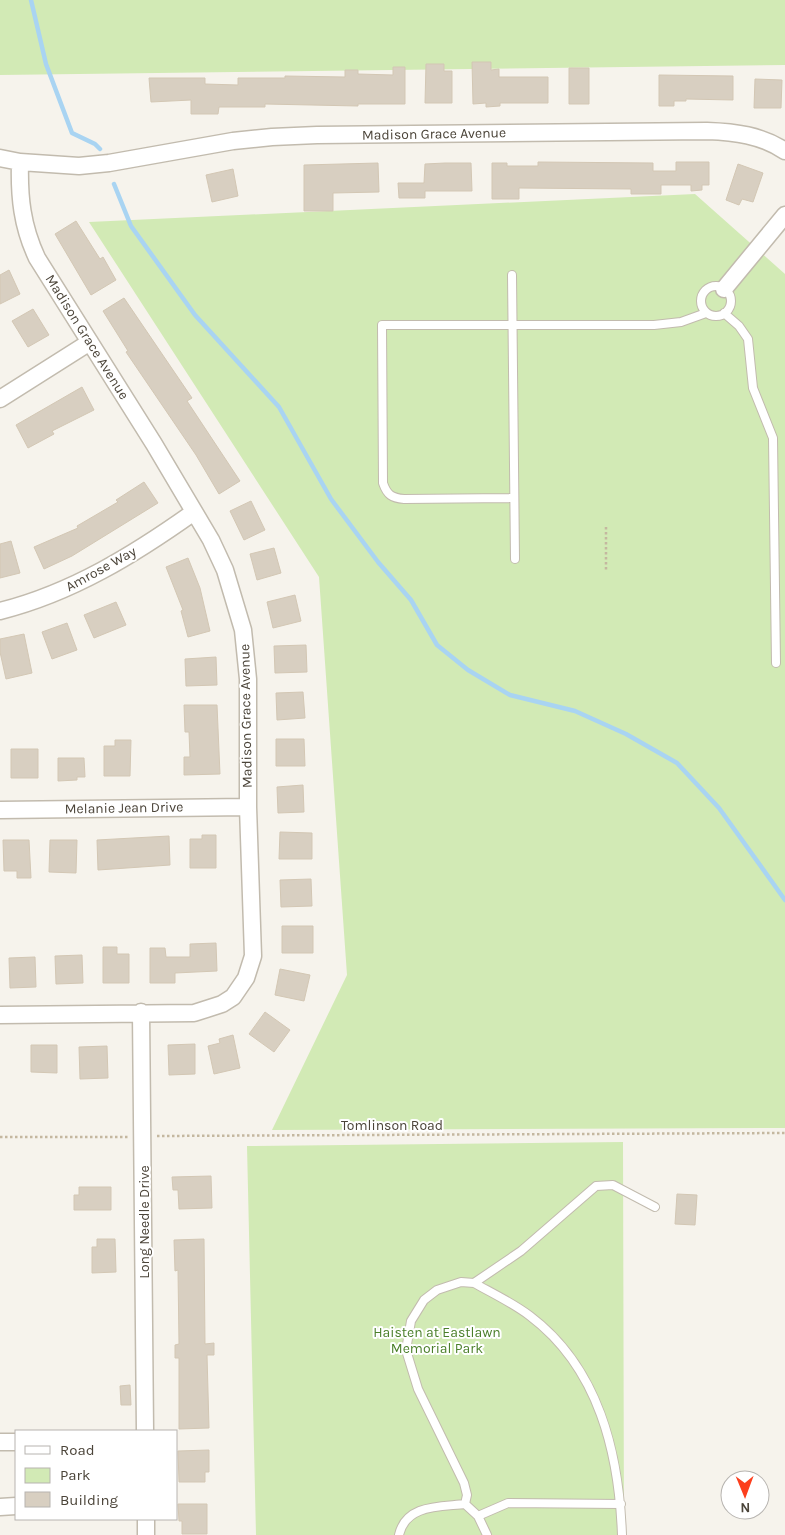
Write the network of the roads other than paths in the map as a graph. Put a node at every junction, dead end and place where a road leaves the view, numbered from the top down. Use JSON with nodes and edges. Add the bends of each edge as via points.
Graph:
{"nodes":[{"id":1,"x":785,"y":151,"type":"edge"},
{"id":2,"x":0,"y":158,"type":"edge"},
{"id":3,"x":20,"y":162,"type":"junction"},
{"id":4,"x":785,"y":215,"type":"edge"},
{"id":5,"x":512,"y":275,"type":"dead end"},
{"id":6,"x":724,"y":289,"type":"junction"},
{"id":7,"x":706,"y":313,"type":"junction"},
{"id":8,"x":724,"y":314,"type":"junction"},
{"id":9,"x":512,"y":325,"type":"junction"},
{"id":10,"x":90,"y":342,"type":"junction"},
{"id":11,"x":0,"y":399,"type":"edge"},
{"id":12,"x":513,"y":498,"type":"junction"},
{"id":13,"x":194,"y":512,"type":"junction"},
{"id":14,"x":515,"y":559,"type":"dead end"},
{"id":15,"x":0,"y":611,"type":"edge"},
{"id":16,"x":776,"y":663,"type":"dead end"},
{"id":17,"x":248,"y":806,"type":"junction"},
{"id":18,"x":0,"y":810,"type":"edge"},
{"id":19,"x":141,"y":1012,"type":"junction"},
{"id":20,"x":0,"y":1016,"type":"edge"},
{"id":21,"x":655,"y":1207,"type":"dead end"},
{"id":22,"x":474,"y":1283,"type":"junction"},
{"id":23,"x":145,"y":1430,"type":"edge"},
{"id":24,"x":0,"y":1442,"type":"edge"},
{"id":25,"x":15,"y":1442,"type":"edge"},
{"id":26,"x":465,"y":1504,"type":"junction"},
{"id":27,"x":621,"y":1504,"type":"junction"},
{"id":28,"x":15,"y":1506,"type":"edge"},
{"id":29,"x":0,"y":1507,"type":"edge"},
{"id":30,"x":478,"y":1516,"type":"junction"},
{"id":31,"x":146,"y":1520,"type":"edge"},
{"id":32,"x":146,"y":1535,"type":"edge"},
{"id":33,"x":398,"y":1535,"type":"edge"},
{"id":34,"x":487,"y":1535,"type":"edge"},
{"id":35,"x":622,"y":1535,"type":"edge"}],
"edges":[{"from":1,"to":3,"type":"street","name":"Madison Grace Avenue","via":[[760,138],[707,130],[318,135],[233,141],[79,166]]},
{"from":2,"to":3,"type":"street","name":"Madison Grace Avenue"},
{"from":3,"to":10,"type":"street","name":"Madison Grace Avenue","via":[[20,203],[29,241]]},
{"from":4,"to":6,"type":"street"},
{"from":5,"to":9,"type":"lane"},
{"from":6,"to":7,"type":"lane","via":[[714,286],[706,290],[701,304]]},
{"from":6,"to":8,"type":"lane","via":[[731,301]]},
{"from":7,"to":8,"type":"lane"},
{"from":7,"to":9,"type":"lane","via":[[669,324]]},
{"from":8,"to":16,"type":"lane","via":[[748,339],[753,388],[773,438]]},
{"from":9,"to":12,"type":"lane"},
{"from":9,"to":12,"type":"lane","via":[[382,325],[383,483],[388,493],[404,499]]},
{"from":10,"to":11,"type":"street"},
{"from":10,"to":13,"type":"street","name":"Madison Grace Avenue"},
{"from":12,"to":14,"type":"lane"},
{"from":13,"to":15,"type":"street","name":"Amrose Way","via":[[87,580],[40,600]]},
{"from":13,"to":17,"type":"street","name":"Madison Grace Avenue","via":[[225,570],[243,630],[248,678]]},
{"from":17,"to":18,"type":"street","name":"Melanie Jean Drive"},
{"from":17,"to":19,"type":"street","name":"Madison Grace Avenue","via":[[253,942],[252,961],[246,978],[233,997],[209,1010],[194,1013]]},
{"from":19,"to":20,"type":"street","name":"Madison Grace Avenue"},
{"from":19,"to":23,"type":"street","name":"Long Needle Drive"},
{"from":21,"to":22,"type":"lane","via":[[613,1185],[596,1186],[521,1251]]},
{"from":22,"to":26,"type":"lane","via":[[461,1282],[437,1290],[424,1300],[411,1321],[406,1350],[418,1389],[464,1483]]},
{"from":22,"to":27,"type":"lane","via":[[530,1316],[565,1349],[595,1396],[611,1441]]},
{"from":24,"to":25,"type":"street"},
{"from":26,"to":30,"type":"lane"},
{"from":26,"to":33,"type":"lane","via":[[422,1508],[406,1519]]},
{"from":27,"to":30,"type":"lane","via":[[508,1503]]},
{"from":27,"to":35,"type":"lane"},
{"from":28,"to":29,"type":"street"},
{"from":30,"to":34,"type":"lane"},
{"from":31,"to":32,"type":"street"}]}
